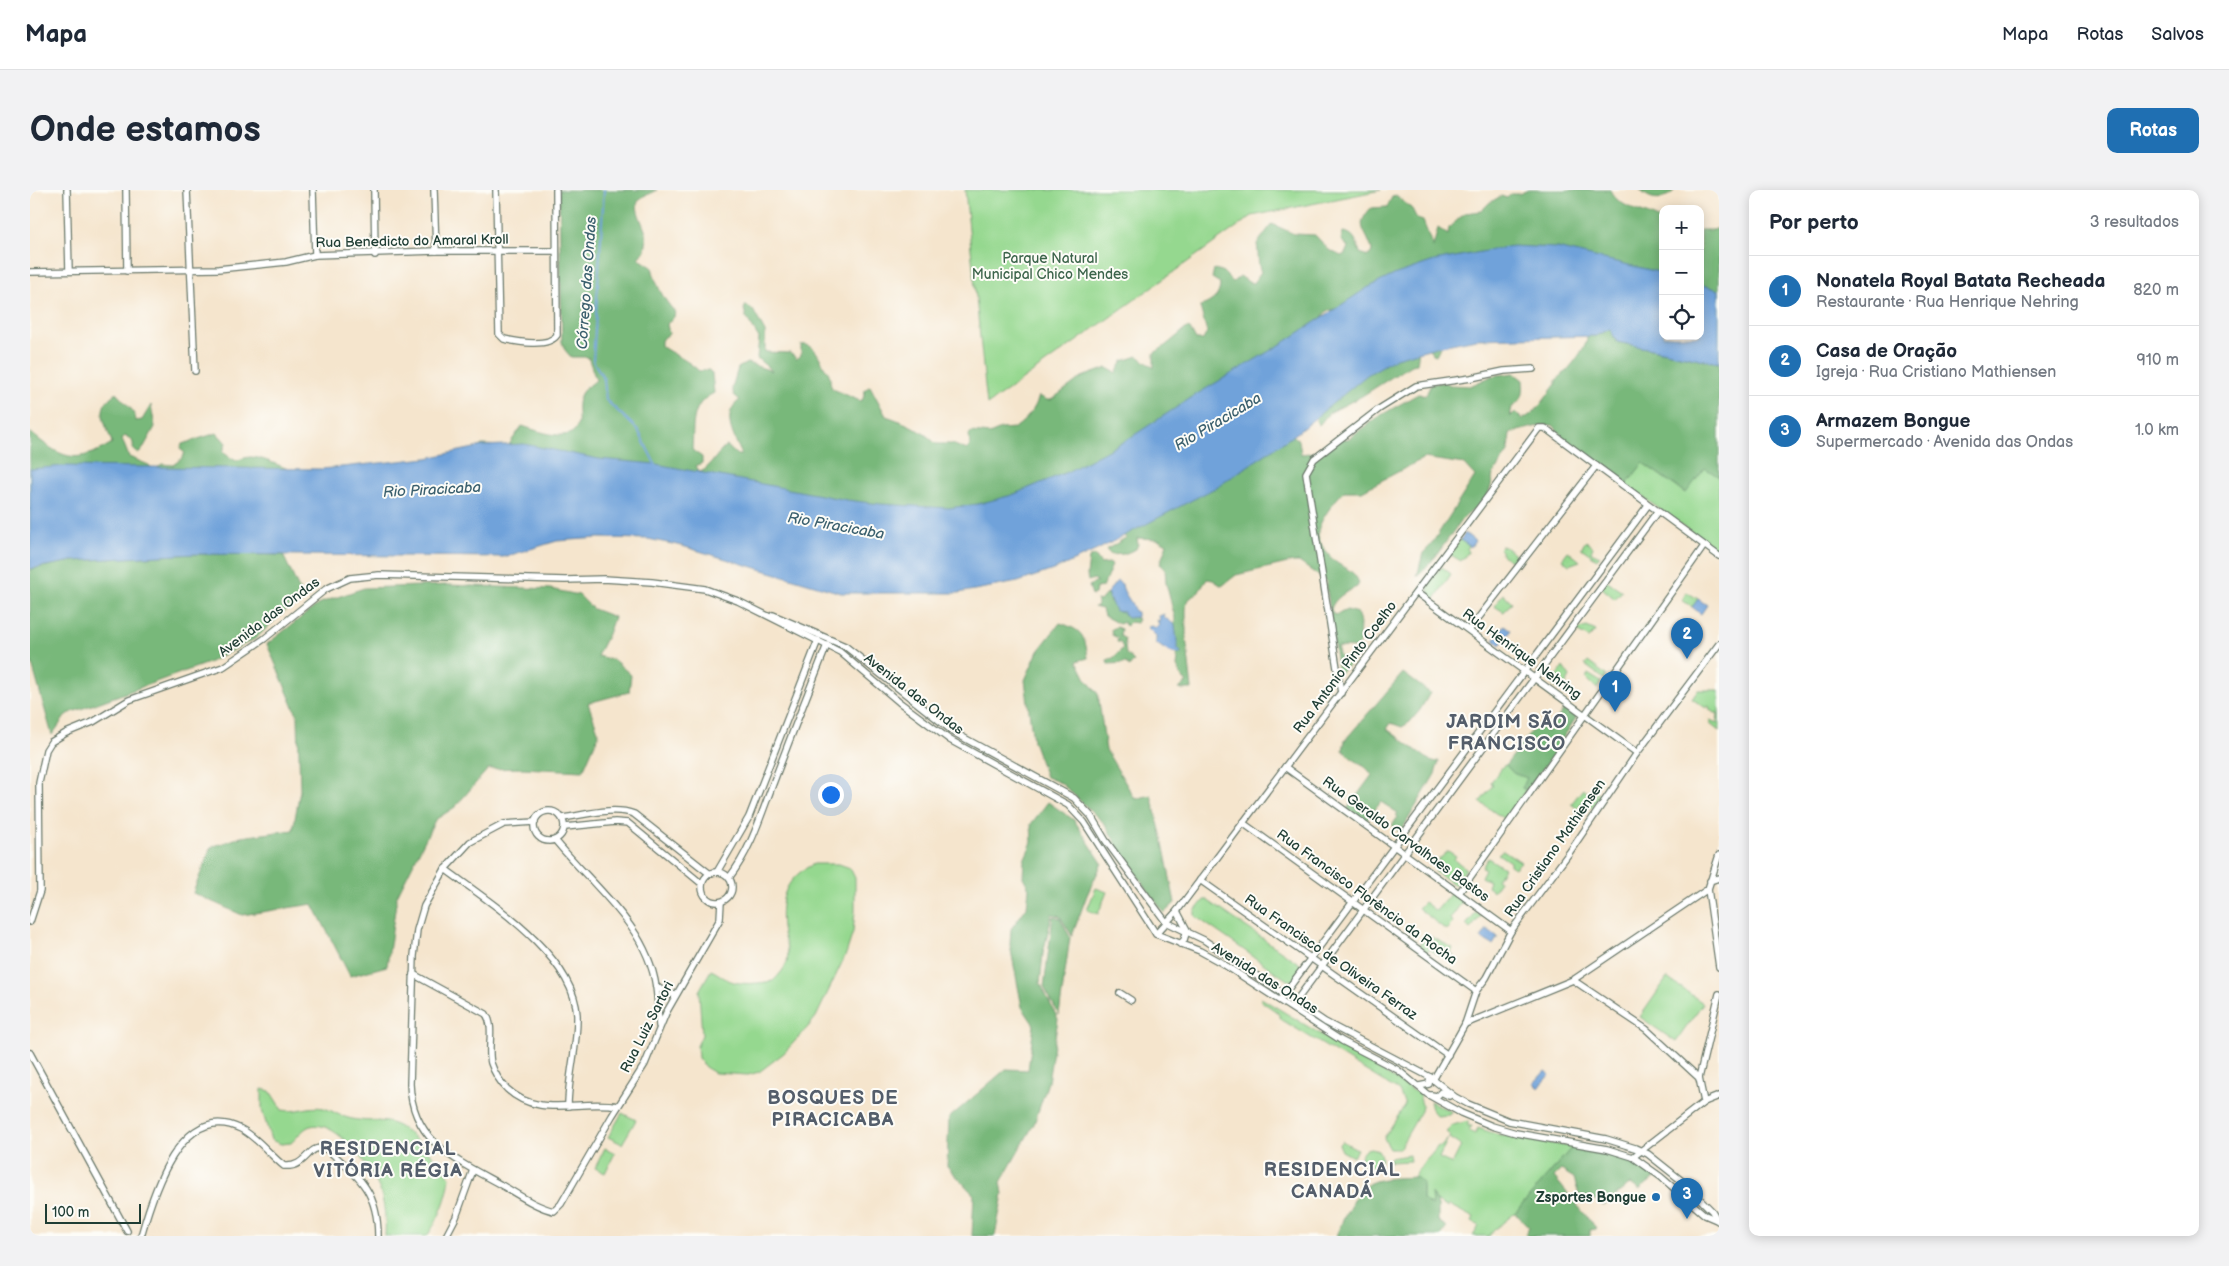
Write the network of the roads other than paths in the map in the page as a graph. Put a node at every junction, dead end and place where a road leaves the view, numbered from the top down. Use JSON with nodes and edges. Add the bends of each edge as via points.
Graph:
{"nodes":[{"id":1,"x":67,"y":190,"type":"edge"},
{"id":2,"x":126,"y":190,"type":"edge"},
{"id":3,"x":188,"y":190,"type":"edge"},
{"id":4,"x":313,"y":190,"type":"edge"},
{"id":5,"x":374,"y":190,"type":"edge"},
{"id":6,"x":434,"y":190,"type":"edge"},
{"id":7,"x":496,"y":190,"type":"edge"},
{"id":8,"x":556,"y":190,"type":"edge"},
{"id":9,"x":436,"y":251,"type":"junction"},
{"id":10,"x":556,"y":251,"type":"junction"},
{"id":11,"x":498,"y":252,"type":"junction"},
{"id":12,"x":375,"y":254,"type":"junction"},
{"id":13,"x":315,"y":255,"type":"junction"},
{"id":14,"x":190,"y":269,"type":"junction"},
{"id":15,"x":127,"y":270,"type":"junction"},
{"id":16,"x":30,"y":272,"type":"edge"},
{"id":17,"x":69,"y":272,"type":"junction"},
{"id":18,"x":1533,"y":368,"type":"dead end"},
{"id":19,"x":195,"y":371,"type":"dead end"},
{"id":20,"x":1596,"y":466,"type":"junction"},
{"id":21,"x":1648,"y":505,"type":"junction"},
{"id":22,"x":1657,"y":512,"type":"junction"},
{"id":23,"x":1704,"y":546,"type":"junction"},
{"id":24,"x":1719,"y":556,"type":"edge"},
{"id":25,"x":1417,"y":593,"type":"junction"},
{"id":26,"x":756,"y":610,"type":"junction"},
{"id":27,"x":1469,"y":630,"type":"junction"},
{"id":28,"x":818,"y":640,"type":"junction"},
{"id":29,"x":1719,"y":644,"type":"edge"},
{"id":30,"x":827,"y":645,"type":"junction"},
{"id":31,"x":1524,"y":671,"type":"junction"},
{"id":32,"x":1534,"y":678,"type":"junction"},
{"id":33,"x":1341,"y":693,"type":"junction"},
{"id":34,"x":1586,"y":716,"type":"junction"},
{"id":35,"x":1637,"y":753,"type":"junction"},
{"id":36,"x":1285,"y":767,"type":"junction"},
{"id":37,"x":764,"y":778,"type":"junction"},
{"id":38,"x":773,"y":783,"type":"junction"},
{"id":39,"x":563,"y":818,"type":"junction"},
{"id":40,"x":749,"y":818,"type":"junction"},
{"id":41,"x":534,"y":822,"type":"junction"},
{"id":42,"x":760,"y":822,"type":"junction"},
{"id":43,"x":1243,"y":823,"type":"junction"},
{"id":44,"x":565,"y":827,"type":"junction"},
{"id":45,"x":555,"y":840,"type":"junction"},
{"id":46,"x":1394,"y":846,"type":"junction"},
{"id":47,"x":1405,"y":854,"type":"junction"},
{"id":48,"x":1719,"y":856,"type":"edge"},
{"id":49,"x":445,"y":869,"type":"junction"},
{"id":50,"x":717,"y":872,"type":"junction"},
{"id":51,"x":710,"y":874,"type":"junction"},
{"id":52,"x":729,"y":878,"type":"junction"},
{"id":53,"x":1719,"y":878,"type":"edge"},
{"id":54,"x":1200,"y":880,"type":"junction"},
{"id":55,"x":1710,"y":881,"type":"junction"},
{"id":56,"x":702,"y":884,"type":"junction"},
{"id":57,"x":1708,"y":889,"type":"junction"},
{"id":58,"x":1459,"y":894,"type":"junction"},
{"id":59,"x":722,"y":902,"type":"junction"},
{"id":60,"x":1353,"y":902,"type":"junction"},
{"id":61,"x":1363,"y":910,"type":"junction"},
{"id":62,"x":1177,"y":911,"type":"junction"},
{"id":63,"x":30,"y":922,"type":"edge"},
{"id":64,"x":1166,"y":922,"type":"junction"},
{"id":65,"x":1187,"y":930,"type":"junction"},
{"id":66,"x":1511,"y":931,"type":"junction"},
{"id":67,"x":1156,"y":934,"type":"junction"},
{"id":68,"x":1180,"y":944,"type":"junction"},
{"id":69,"x":1311,"y":958,"type":"junction"},
{"id":70,"x":1322,"y":966,"type":"junction"},
{"id":71,"x":1719,"y":967,"type":"edge"},
{"id":72,"x":413,"y":974,"type":"junction"},
{"id":73,"x":1573,"y":980,"type":"junction"},
{"id":74,"x":656,"y":986,"type":"junction"},
{"id":75,"x":1476,"y":992,"type":"junction"},
{"id":76,"x":1120,"y":993,"type":"dead end"},
{"id":77,"x":676,"y":994,"type":"junction"},
{"id":78,"x":1719,"y":994,"type":"edge"},
{"id":79,"x":1284,"y":995,"type":"junction"},
{"id":80,"x":1131,"y":1000,"type":"dead end"},
{"id":81,"x":1279,"y":1001,"type":"junction"},
{"id":82,"x":1294,"y":1003,"type":"junction"},
{"id":83,"x":1290,"y":1009,"type":"junction"},
{"id":84,"x":1465,"y":1024,"type":"junction"},
{"id":85,"x":659,"y":1028,"type":"junction"},
{"id":86,"x":30,"y":1054,"type":"edge"},
{"id":87,"x":1448,"y":1055,"type":"junction"},
{"id":88,"x":1431,"y":1078,"type":"junction"},
{"id":89,"x":1699,"y":1078,"type":"junction"},
{"id":90,"x":1417,"y":1086,"type":"junction"},
{"id":91,"x":1427,"y":1094,"type":"junction"},
{"id":92,"x":1719,"y":1096,"type":"edge"},
{"id":93,"x":1463,"y":1101,"type":"junction"},
{"id":94,"x":1704,"y":1102,"type":"junction"},
{"id":95,"x":568,"y":1106,"type":"junction"},
{"id":96,"x":618,"y":1106,"type":"junction"},
{"id":97,"x":1642,"y":1152,"type":"junction"},
{"id":98,"x":1633,"y":1157,"type":"junction"},
{"id":99,"x":473,"y":1170,"type":"junction"},
{"id":100,"x":1688,"y":1187,"type":"junction"},
{"id":101,"x":1680,"y":1193,"type":"junction"},
{"id":102,"x":1696,"y":1195,"type":"junction"},
{"id":103,"x":1689,"y":1200,"type":"junction"},
{"id":104,"x":1719,"y":1208,"type":"edge"},
{"id":105,"x":1712,"y":1211,"type":"junction"},
{"id":106,"x":1719,"y":1221,"type":"edge"},
{"id":107,"x":127,"y":1231,"type":"dead end"},
{"id":108,"x":141,"y":1236,"type":"edge"},
{"id":109,"x":378,"y":1236,"type":"edge"},
{"id":110,"x":446,"y":1236,"type":"edge"}],
"edges":[{"from":1,"to":17,"type":"street"},
{"from":2,"to":15,"type":"street"},
{"from":3,"to":14,"type":"street"},
{"from":4,"to":13,"type":"street"},
{"from":5,"to":12,"type":"street"},
{"from":6,"to":9,"type":"street"},
{"from":7,"to":11,"type":"street"},
{"from":8,"to":10,"type":"street"},
{"from":9,"to":11,"type":"street","name":"Rua Benedicto do Amaral Kroll"},
{"from":9,"to":12,"type":"street","name":"Rua Benedicto do Amaral Kroll"},
{"from":10,"to":11,"type":"street","name":"Rua Benedicto do Amaral Kroll"},
{"from":10,"to":11,"type":"street","via":[[557,335],[543,342],[504,339],[498,331]]},
{"from":12,"to":13,"type":"street","name":"Rua Benedicto do Amaral Kroll"},
{"from":13,"to":14,"type":"street","name":"Rua Benedicto do Amaral Kroll","via":[[258,266]]},
{"from":14,"to":15,"type":"street","name":"Rua Benedicto do Amaral Kroll"},
{"from":14,"to":19,"type":"street"},
{"from":15,"to":17,"type":"street","name":"Rua Benedicto do Amaral Kroll"},
{"from":16,"to":17,"type":"street","name":"Rua Benedicto do Amaral Kroll"},
{"from":18,"to":33,"type":"street","via":[[1416,386],[1379,409],[1309,465],[1306,473]]},
{"from":20,"to":21,"type":"street"},
{"from":20,"to":25,"type":"street","name":"Rua Antonio Pinto Coelho","via":[[1539,428]]},
{"from":20,"to":27,"type":"street"},
{"from":21,"to":22,"type":"street"},
{"from":21,"to":31,"type":"street"},
{"from":22,"to":23,"type":"street"},
{"from":22,"to":32,"type":"street"},
{"from":23,"to":24,"type":"street"},
{"from":23,"to":34,"type":"street"},
{"from":25,"to":27,"type":"street","name":"Rua Henrique Nehring"},
{"from":25,"to":33,"type":"street","name":"Rua Antonio Pinto Coelho"},
{"from":26,"to":28,"type":"street","name":"Avenida das Ondas"},
{"from":26,"to":63,"type":"street","name":"Avenida das Ondas","via":[[720,593],[682,585],[604,579],[379,575],[350,578],[326,589],[246,653],[223,667],[129,700],[94,722],[51,742],[41,766],[39,783],[40,891]]},
{"from":26,"to":64,"type":"street","name":"Avenida das Ondas","via":[[783,618],[845,646],[955,732],[1074,798],[1091,816],[1106,842]]},
{"from":27,"to":31,"type":"street","name":"Rua Henrique Nehring"},
{"from":28,"to":30,"type":"street","name":"Avenida das Ondas"},
{"from":28,"to":37,"type":"street"},
{"from":29,"to":35,"type":"street","name":"Rua Cristiano Mathiensen"},
{"from":30,"to":38,"type":"street"},
{"from":30,"to":67,"type":"street","name":"Avenida das Ondas","via":[[950,740],[1068,805],[1084,822]]},
{"from":31,"to":32,"type":"street","name":"Rua Henrique Nehring"},
{"from":31,"to":46,"type":"street"},
{"from":32,"to":34,"type":"street","name":"Rua Henrique Nehring"},
{"from":32,"to":47,"type":"street"},
{"from":33,"to":36,"type":"street","name":"Rua Antonio Pinto Coelho"},
{"from":34,"to":35,"type":"street","name":"Rua Henrique Nehring"},
{"from":34,"to":58,"type":"street"},
{"from":35,"to":66,"type":"street","name":"Rua Cristiano Mathiensen"},
{"from":36,"to":43,"type":"street","name":"Rua Antonio Pinto Coelho"},
{"from":36,"to":46,"type":"street","name":"Rua Geraldo Carvalhaes Bastos"},
{"from":37,"to":38,"type":"street"},
{"from":37,"to":40,"type":"street"},
{"from":38,"to":42,"type":"street"},
{"from":39,"to":41,"type":"street","via":[[548,811],[539,814]]},
{"from":39,"to":44,"type":"street"},
{"from":39,"to":51,"type":"street","via":[[610,812],[634,814]]},
{"from":40,"to":42,"type":"street"},
{"from":40,"to":50,"type":"street"},
{"from":41,"to":45,"type":"street","via":[[535,831],[541,838]]},
{"from":41,"to":49,"type":"street","via":[[504,824],[481,835]]},
{"from":42,"to":52,"type":"street"},
{"from":43,"to":54,"type":"street","name":"Rua Antonio Pinto Coelho"},
{"from":43,"to":60,"type":"street","name":"Rua Francisco Florêncio da Rocha"},
{"from":44,"to":45,"type":"street"},
{"from":44,"to":56,"type":"street","via":[[628,823]]},
{"from":45,"to":74,"type":"street","via":[[624,916],[646,952]]},
{"from":46,"to":47,"type":"street","name":"Rua Geraldo Carvalhaes Bastos"},
{"from":46,"to":60,"type":"street"},
{"from":47,"to":58,"type":"street","name":"Rua Geraldo Carvalhaes Bastos"},
{"from":47,"to":61,"type":"street"},
{"from":48,"to":55,"type":"street"},
{"from":49,"to":72,"type":"street","via":[[424,906],[417,930]]},
{"from":49,"to":95,"type":"street","via":[[533,937],[566,981],[577,1014]]},
{"from":50,"to":51,"type":"street"},
{"from":50,"to":52,"type":"street"},
{"from":51,"to":56,"type":"street"},
{"from":52,"to":59,"type":"street","via":[[730,894]]},
{"from":53,"to":55,"type":"street"},
{"from":54,"to":62,"type":"street","name":"Rua Antonio Pinto Coelho"},
{"from":54,"to":69,"type":"street","name":"Rua Francisco de Oliveira Ferraz"},
{"from":55,"to":57,"type":"street"},
{"from":56,"to":59,"type":"street","via":[[702,892],[708,900]]},
{"from":57,"to":71,"type":"street"},
{"from":57,"to":73,"type":"street"},
{"from":58,"to":66,"type":"street","name":"Rua Geraldo Carvalhaes Bastos"},
{"from":59,"to":77,"type":"street","name":"Rua Luiz Sartori","via":[[720,919]]},
{"from":60,"to":61,"type":"street","name":"Rua Francisco Florêncio da Rocha"},
{"from":60,"to":69,"type":"street"},
{"from":61,"to":70,"type":"street"},
{"from":61,"to":75,"type":"street","name":"Rua Francisco Florêncio da Rocha"},
{"from":62,"to":64,"type":"street","name":"Rua Antonio Pinto Coelho"},
{"from":62,"to":65,"type":"street"},
{"from":64,"to":65,"type":"street","name":"Avenida das Ondas"},
{"from":64,"to":67,"type":"street","name":"Rua Antonio Pinto Coelho"},
{"from":65,"to":68,"type":"street"},
{"from":65,"to":79,"type":"street","name":"Avenida das Ondas"},
{"from":66,"to":75,"type":"street","name":"Rua Cristiano Mathiensen"},
{"from":67,"to":68,"type":"street","name":"Avenida das Ondas"},
{"from":68,"to":81,"type":"street","name":"Avenida das Ondas","via":[[1220,962]]},
{"from":69,"to":70,"type":"street","name":"Rua Francisco de Oliveira Ferraz"},
{"from":69,"to":79,"type":"street"},
{"from":70,"to":82,"type":"street"},
{"from":70,"to":87,"type":"street","name":"Rua Francisco de Oliveira Ferraz"},
{"from":72,"to":95,"type":"street","via":[[486,1014],[490,1024],[491,1062],[503,1085],[512,1094],[538,1106]]},
{"from":72,"to":99,"type":"street","via":[[412,1104],[419,1123],[438,1148]]},
{"from":73,"to":84,"type":"street"},
{"from":73,"to":89,"type":"street","via":[[1646,1029]]},
{"from":74,"to":77,"type":"street","via":[[667,994]]},
{"from":74,"to":85,"type":"street"},
{"from":75,"to":84,"type":"street","name":"Rua Cristiano Mathiensen"},
{"from":76,"to":80,"type":"street"},
{"from":77,"to":85,"type":"street","name":"Rua Luiz Sartori"},
{"from":78,"to":89,"type":"street"},
{"from":79,"to":81,"type":"street"},
{"from":79,"to":82,"type":"street","name":"Avenida das Ondas"},
{"from":81,"to":83,"type":"street","name":"Avenida das Ondas"},
{"from":82,"to":83,"type":"street"},
{"from":82,"to":88,"type":"street","name":"Avenida das Ondas"},
{"from":83,"to":90,"type":"street","name":"Avenida das Ondas","via":[[1398,1070]]},
{"from":84,"to":87,"type":"street","name":"Rua Cristiano Mathiensen"},
{"from":85,"to":96,"type":"street","name":"Rua Luiz Sartori","via":[[645,1064]]},
{"from":86,"to":107,"type":"street"},
{"from":87,"to":88,"type":"street","name":"Rua Cristiano Mathiensen"},
{"from":88,"to":90,"type":"street","via":[[1424,1087]]},
{"from":88,"to":93,"type":"street","name":"Avenida das Ondas"},
{"from":89,"to":94,"type":"street"},
{"from":90,"to":91,"type":"street","name":"Avenida das Ondas"},
{"from":91,"to":93,"type":"street","via":[[1437,1096],[1444,1093]]},
{"from":91,"to":98,"type":"street","name":"Avenida das Ondas","via":[[1492,1126]]},
{"from":92,"to":94,"type":"street"},
{"from":93,"to":97,"type":"street","name":"Avenida das Ondas","via":[[1509,1121],[1606,1139]]},
{"from":94,"to":97,"type":"street"},
{"from":95,"to":96,"type":"street"},
{"from":96,"to":99,"type":"street","name":"Rua Luiz Sartori","via":[[554,1211]]},
{"from":97,"to":98,"type":"street"},
{"from":97,"to":100,"type":"street","name":"Avenida das Ondas"},
{"from":98,"to":101,"type":"street","name":"Avenida das Ondas"},
{"from":99,"to":110,"type":"street"},
{"from":100,"to":101,"type":"street"},
{"from":100,"to":102,"type":"street","name":"Avenida das Ondas"},
{"from":101,"to":103,"type":"street","name":"Avenida das Ondas"},
{"from":102,"to":103,"type":"street"},
{"from":102,"to":105,"type":"street","name":"Avenida das Ondas"},
{"from":103,"to":106,"type":"street","name":"Avenida das Ondas","via":[[1705,1215]]},
{"from":104,"to":105,"type":"street"},
{"from":105,"to":106,"type":"street","name":"Avenida das Ondas"},
{"from":108,"to":109,"type":"street","via":[[157,1187],[175,1152],[196,1130],[226,1124],[241,1129],[284,1166],[298,1165],[315,1148],[328,1150],[366,1186],[375,1209]]}]}
